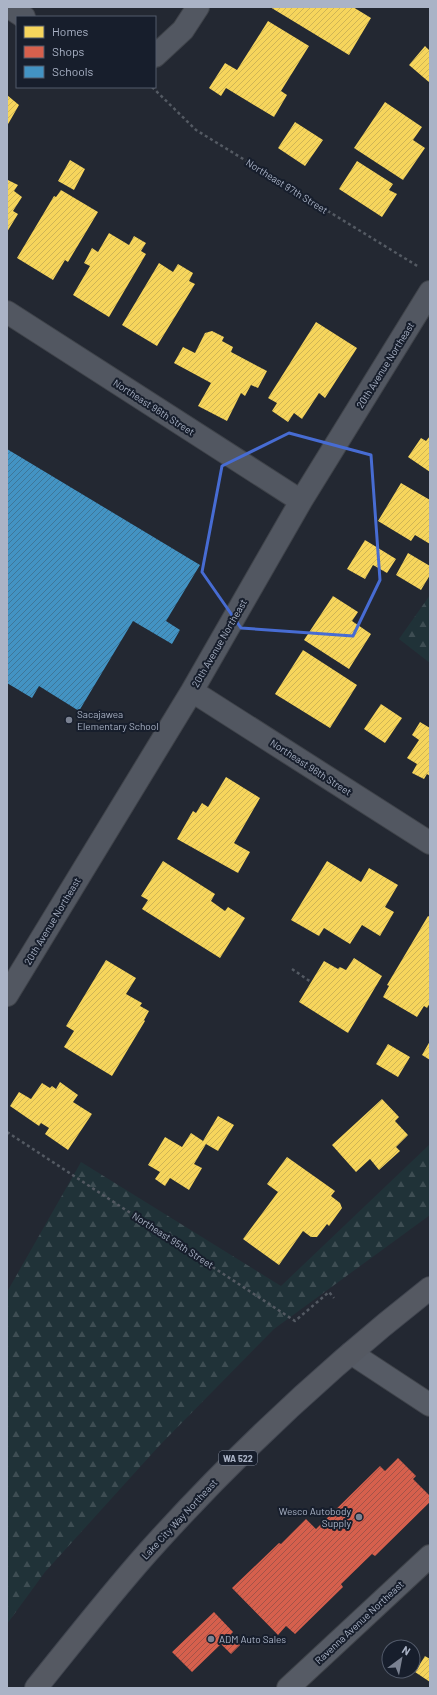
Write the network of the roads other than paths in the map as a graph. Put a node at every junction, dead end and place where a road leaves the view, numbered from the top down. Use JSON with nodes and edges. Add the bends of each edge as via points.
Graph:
{"nodes":[{"id":1,"x":9,"y":7,"type":"edge"},
{"id":2,"x":198,"y":7,"type":"edge"},
{"id":3,"x":22,"y":16,"type":"edge"},
{"id":4,"x":156,"y":55,"type":"edge"},
{"id":5,"x":430,"y":292,"type":"edge"},
{"id":6,"x":7,"y":312,"type":"edge"},
{"id":7,"x":301,"y":501,"type":"junction"},
{"id":8,"x":192,"y":691,"type":"junction"},
{"id":9,"x":430,"y":843,"type":"edge"},
{"id":10,"x":7,"y":995,"type":"edge"},
{"id":11,"x":430,"y":1288,"type":"edge"},
{"id":12,"x":351,"y":1353,"type":"junction"},
{"id":13,"x":430,"y":1404,"type":"edge"},
{"id":14,"x":430,"y":1556,"type":"edge"},
{"id":15,"x":36,"y":1688,"type":"edge"},
{"id":16,"x":288,"y":1688,"type":"edge"}],
"edges":[{"from":1,"to":3,"type":"street"},
{"from":2,"to":4,"type":"street","via":[[183,30]]},
{"from":5,"to":7,"type":"street","name":"20th Avenue Northeast"},
{"from":6,"to":7,"type":"street","name":"Northeast 96th Street"},
{"from":7,"to":8,"type":"street","name":"20th Avenue Northeast"},
{"from":8,"to":9,"type":"street","name":"Northeast 96th Street"},
{"from":8,"to":10,"type":"street","name":"20th Avenue Northeast"},
{"from":11,"to":12,"type":"main road","name":"Lake City Way Northeast","number":"WA 522"},
{"from":12,"to":13,"type":"street"},
{"from":12,"to":15,"type":"main road","name":"Lake City Way Northeast","number":"WA 522","via":[[280,1416],[212,1483],[132,1570]]},
{"from":14,"to":16,"type":"street","name":"Ravenna Avenue Northeast"}]}
